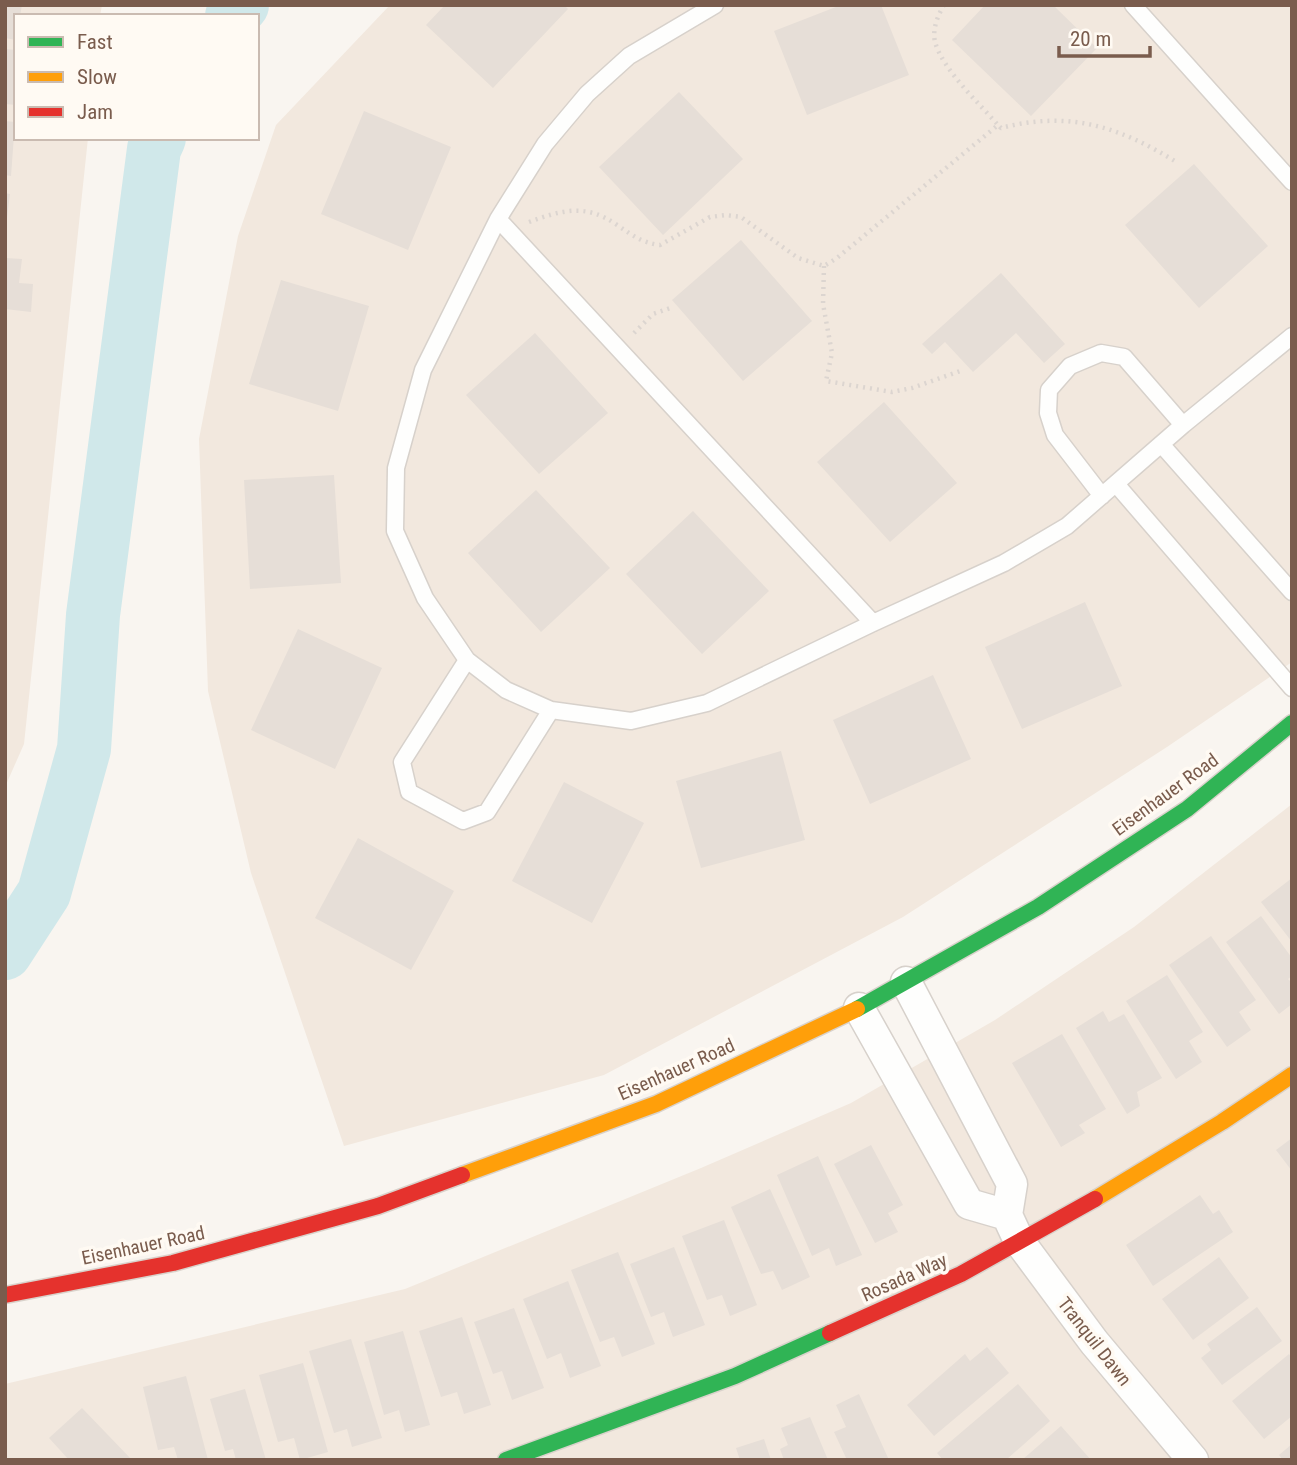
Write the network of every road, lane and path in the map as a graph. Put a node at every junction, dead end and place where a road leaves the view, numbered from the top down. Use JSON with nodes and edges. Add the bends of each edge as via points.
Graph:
{"nodes":[{"id":1,"x":716,"y":5,"type":"edge"},
{"id":2,"x":944,"y":5,"type":"edge"},
{"id":3,"x":1133,"y":5,"type":"edge"},
{"id":4,"x":999,"y":126,"type":"junction"},
{"id":5,"x":1178,"y":163,"type":"dead end"},
{"id":6,"x":1292,"y":183,"type":"edge"},
{"id":7,"x":503,"y":225,"type":"junction"},
{"id":8,"x":824,"y":266,"type":"junction"},
{"id":9,"x":673,"y":307,"type":"dead end"},
{"id":10,"x":1292,"y":336,"type":"edge"},
{"id":11,"x":619,"y":349,"type":"junction"},
{"id":12,"x":963,"y":370,"type":"dead end"},
{"id":13,"x":1183,"y":425,"type":"junction"},
{"id":14,"x":1161,"y":444,"type":"junction"},
{"id":15,"x":1116,"y":484,"type":"junction"},
{"id":16,"x":1102,"y":496,"type":"junction"},
{"id":17,"x":1292,"y":592,"type":"edge"},
{"id":18,"x":873,"y":623,"type":"junction"},
{"id":19,"x":467,"y":660,"type":"junction"},
{"id":20,"x":1292,"y":688,"type":"edge"},
{"id":21,"x":551,"y":710,"type":"junction"},
{"id":22,"x":1292,"y":723,"type":"edge"},
{"id":23,"x":906,"y":982,"type":"junction"},
{"id":24,"x":859,"y":1009,"type":"junction"},
{"id":25,"x":1292,"y":1074,"type":"edge"},
{"id":26,"x":1013,"y":1228,"type":"junction"},
{"id":27,"x":5,"y":1295,"type":"edge"},
{"id":28,"x":506,"y":1460,"type":"edge"},
{"id":29,"x":1193,"y":1460,"type":"edge"}],
"edges":[{"from":1,"to":7,"type":"lane","via":[[629,56],[587,94],[545,144]]},
{"from":2,"to":4,"type":"path","via":[[934,39],[943,59]]},
{"from":3,"to":6,"type":"lane"},
{"from":4,"to":5,"type":"path","via":[[1043,119],[1085,122],[1149,145]]},
{"from":4,"to":8,"type":"path"},
{"from":7,"to":8,"type":"path","via":[[558,212],[590,211],[636,239],[660,245],[710,217],[726,215],[741,217],[798,258]]},
{"from":7,"to":11,"type":"lane"},
{"from":7,"to":19,"type":"lane","via":[[423,370],[396,468],[395,531],[425,598]]},
{"from":8,"to":12,"type":"path","via":[[823,304],[832,353],[826,381],[892,392]]},
{"from":9,"to":11,"type":"path","via":[[653,314]]},
{"from":10,"to":13,"type":"lane"},
{"from":11,"to":18,"type":"lane"},
{"from":13,"to":14,"type":"lane"},
{"from":13,"to":16,"type":"lane","via":[[1124,357],[1101,353],[1070,366],[1049,390],[1048,413],[1055,435]]},
{"from":14,"to":15,"type":"lane"},
{"from":14,"to":17,"type":"lane"},
{"from":15,"to":16,"type":"lane"},
{"from":15,"to":20,"type":"lane"},
{"from":16,"to":18,"type":"lane","via":[[1067,526],[1004,563]]},
{"from":18,"to":21,"type":"lane","via":[[707,704],[631,721]]},
{"from":19,"to":21,"type":"lane","via":[[506,690]]},
{"from":19,"to":21,"type":"lane","via":[[402,762],[409,792],[463,821],[487,812]]},
{"from":22,"to":23,"type":"main road","name":"Eisenhauer Road","via":[[1187,809],[1038,907]]},
{"from":23,"to":24,"type":"main road","name":"Eisenhauer Road"},
{"from":23,"to":26,"type":"street","via":[[1012,1184]]},
{"from":24,"to":26,"type":"street","via":[[969,1204]]},
{"from":24,"to":27,"type":"main road","name":"Eisenhauer Road","via":[[656,1104],[377,1206],[173,1263]]},
{"from":25,"to":26,"type":"main road","name":"Rosada Way","via":[[1068,1216]]},
{"from":26,"to":28,"type":"main road","name":"Rosada Way","via":[[961,1274],[735,1376]]},
{"from":26,"to":29,"type":"street","name":"Tranquil Dawn","via":[[1094,1342]]}]}
